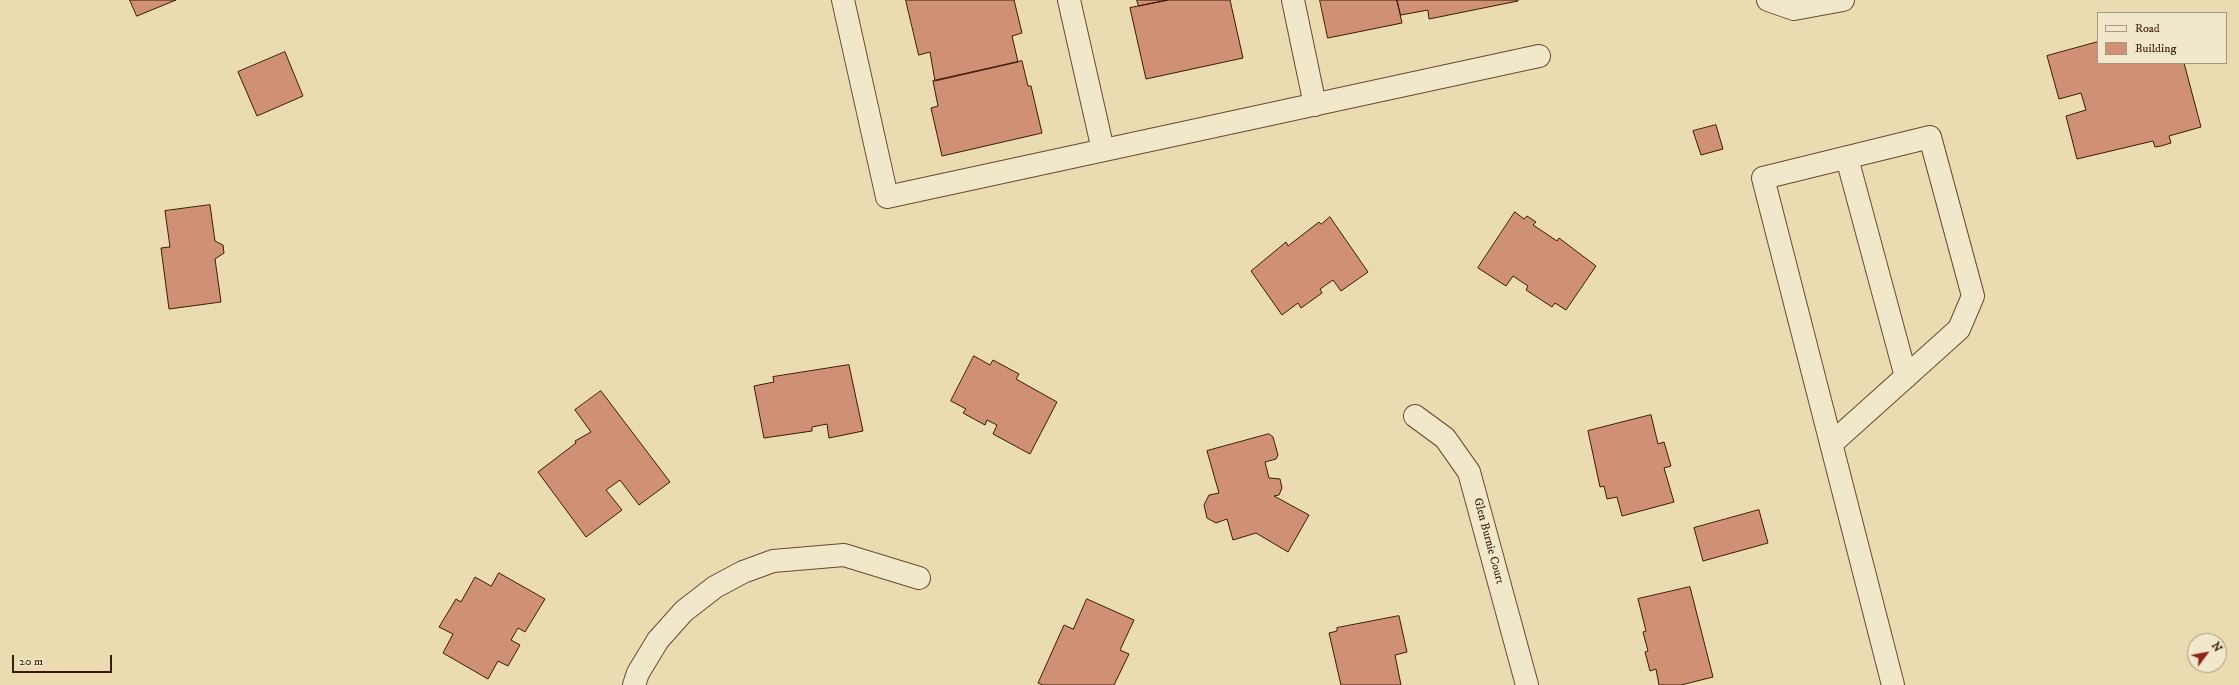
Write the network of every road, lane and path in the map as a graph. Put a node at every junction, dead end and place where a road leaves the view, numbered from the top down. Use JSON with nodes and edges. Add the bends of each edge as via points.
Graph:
{"nodes":[{"id":1,"x":843,"y":0,"type":"edge"},
{"id":2,"x":1069,"y":0,"type":"edge"},
{"id":3,"x":1292,"y":0,"type":"edge"},
{"id":4,"x":1768,"y":0,"type":"edge"},
{"id":5,"x":1843,"y":0,"type":"edge"},
{"id":6,"x":1539,"y":56,"type":"dead end"},
{"id":7,"x":1315,"y":105,"type":"junction"},
{"id":8,"x":1103,"y":150,"type":"junction"},
{"id":9,"x":1847,"y":158,"type":"junction"},
{"id":10,"x":1906,"y":377,"type":"junction"},
{"id":11,"x":1415,"y":416,"type":"dead end"},
{"id":12,"x":1831,"y":444,"type":"junction"},
{"id":13,"x":919,"y":578,"type":"dead end"},
{"id":14,"x":634,"y":685,"type":"edge"},
{"id":15,"x":1527,"y":685,"type":"edge"},
{"id":16,"x":1893,"y":685,"type":"edge"}],
"edges":[{"from":1,"to":8,"type":"street","via":[[887,197]]},
{"from":2,"to":8,"type":"street"},
{"from":3,"to":7,"type":"street"},
{"from":4,"to":5,"type":"street","via":[[1794,9]]},
{"from":6,"to":7,"type":"street"},
{"from":7,"to":8,"type":"street"},
{"from":9,"to":10,"type":"street"},
{"from":9,"to":10,"type":"street","via":[[1930,137],[1973,296],[1959,329]]},
{"from":9,"to":12,"type":"street","via":[[1763,178]]},
{"from":10,"to":12,"type":"street"},
{"from":11,"to":15,"type":"street","name":"Glen Burnie Court","via":[[1445,438],[1469,472]]},
{"from":12,"to":16,"type":"street"},
{"from":13,"to":14,"type":"street","via":[[844,556],[773,561],[715,587],[684,611],[658,640],[638,673]]}]}
